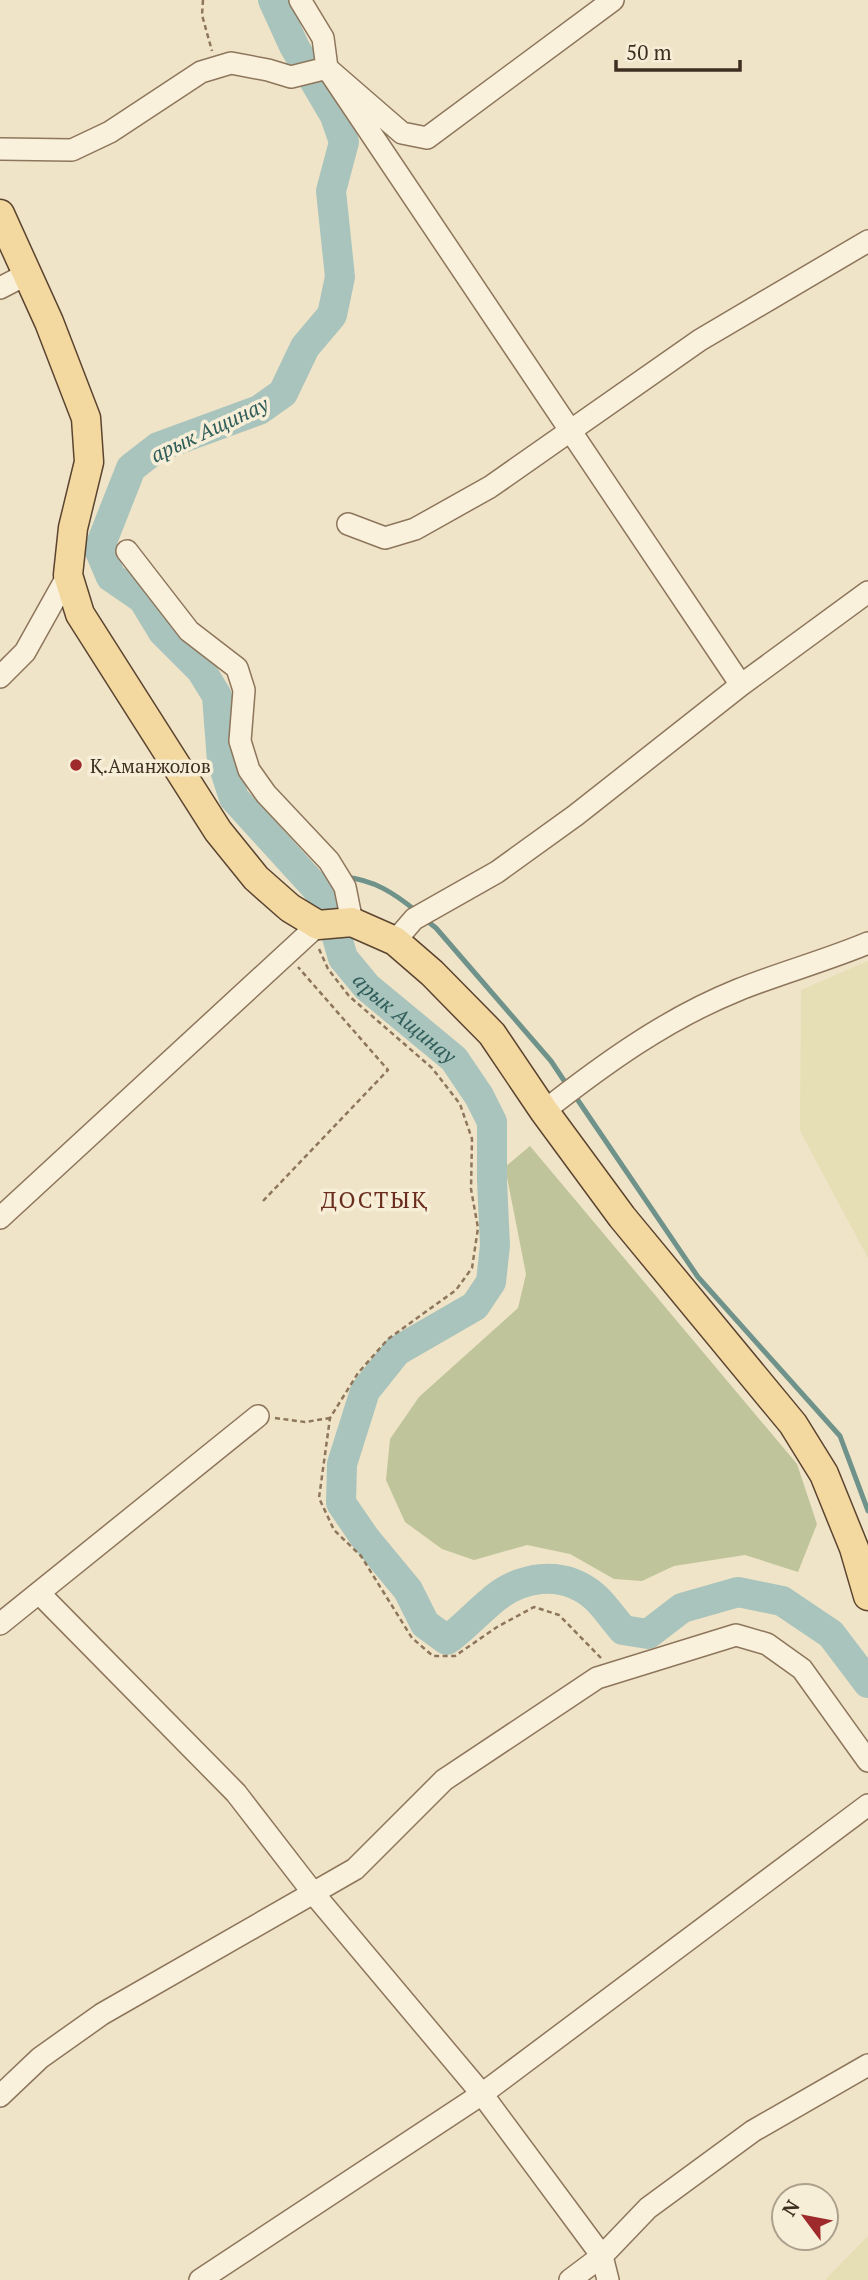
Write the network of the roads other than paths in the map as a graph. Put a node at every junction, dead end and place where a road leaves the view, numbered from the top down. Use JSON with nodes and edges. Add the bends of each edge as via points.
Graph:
{"nodes":[{"id":1,"x":300,"y":0,"type":"edge"},
{"id":2,"x":613,"y":0,"type":"edge"},
{"id":3,"x":327,"y":68,"type":"junction"},
{"id":4,"x":0,"y":149,"type":"edge"},
{"id":5,"x":0,"y":214,"type":"edge"},
{"id":6,"x":868,"y":241,"type":"edge"},
{"id":7,"x":27,"y":274,"type":"junction"},
{"id":8,"x":0,"y":288,"type":"edge"},
{"id":9,"x":570,"y":431,"type":"junction"},
{"id":10,"x":348,"y":524,"type":"dead end"},
{"id":11,"x":127,"y":551,"type":"dead end"},
{"id":12,"x":68,"y":575,"type":"junction"},
{"id":13,"x":868,"y":592,"type":"edge"},
{"id":14,"x":0,"y":677,"type":"edge"},
{"id":15,"x":741,"y":685,"type":"junction"},
{"id":16,"x":352,"y":922,"type":"junction"},
{"id":17,"x":318,"y":925,"type":"junction"},
{"id":18,"x":395,"y":941,"type":"junction"},
{"id":19,"x":868,"y":943,"type":"edge"},
{"id":20,"x":544,"y":1111,"type":"junction"},
{"id":21,"x":0,"y":1218,"type":"edge"},
{"id":22,"x":258,"y":1416,"type":"road end"},
{"id":23,"x":39,"y":1593,"type":"junction"},
{"id":24,"x":868,"y":1596,"type":"edge"},
{"id":25,"x":0,"y":1624,"type":"edge"},
{"id":26,"x":868,"y":1761,"type":"edge"},
{"id":27,"x":868,"y":1805,"type":"edge"},
{"id":28,"x":314,"y":1894,"type":"junction"},
{"id":29,"x":868,"y":2064,"type":"edge"},
{"id":30,"x":482,"y":2094,"type":"junction"},
{"id":31,"x":0,"y":2096,"type":"edge"},
{"id":32,"x":602,"y":2256,"type":"junction"},
{"id":33,"x":200,"y":2280,"type":"edge"},
{"id":34,"x":570,"y":2280,"type":"edge"},
{"id":35,"x":608,"y":2280,"type":"edge"}],
"edges":[{"from":1,"to":3,"type":"street","via":[[323,38]]},
{"from":2,"to":3,"type":"street","via":[[427,138],[402,133]]},
{"from":3,"to":4,"type":"street","via":[[291,78],[231,63],[201,72],[110,132],[72,150]]},
{"from":3,"to":9,"type":"street"},
{"from":5,"to":7,"type":"main road"},
{"from":6,"to":9,"type":"street","via":[[700,340]]},
{"from":7,"to":8,"type":"street"},
{"from":7,"to":12,"type":"main road","via":[[86,418],[89,462],[73,528]]},
{"from":9,"to":10,"type":"street","via":[[490,486],[415,529],[385,538]]},
{"from":9,"to":15,"type":"street"},
{"from":11,"to":16,"type":"street","via":[[189,631],[237,668],[244,690],[240,741],[249,769],[266,794],[329,861],[345,887]]},
{"from":12,"to":14,"type":"street","via":[[25,652]]},
{"from":12,"to":17,"type":"main road","via":[[80,614],[218,831],[256,878]]},
{"from":13,"to":15,"type":"street"},
{"from":15,"to":18,"type":"street","via":[[497,872],[414,919]]},
{"from":16,"to":17,"type":"main road"},
{"from":16,"to":18,"type":"main road"},
{"from":17,"to":21,"type":"street"},
{"from":18,"to":20,"type":"main road","via":[[492,1034]]},
{"from":19,"to":20,"type":"street","via":[[737,990],[674,1022],[613,1058]]},
{"from":20,"to":24,"type":"main road","via":[[622,1217],[793,1424],[824,1474]]},
{"from":22,"to":23,"type":"street"},
{"from":23,"to":25,"type":"street"},
{"from":23,"to":28,"type":"street","via":[[236,1793]]},
{"from":26,"to":28,"type":"street","via":[[802,1669],[767,1644],[736,1635],[597,1678],[444,1780],[355,1869]]},
{"from":27,"to":30,"type":"street"},
{"from":28,"to":30,"type":"street"},
{"from":28,"to":31,"type":"street","via":[[102,2014],[40,2058]]},
{"from":29,"to":32,"type":"street","via":[[753,2131],[648,2208]]},
{"from":30,"to":32,"type":"street"},
{"from":30,"to":33,"type":"street"},
{"from":32,"to":34,"type":"street"},
{"from":32,"to":35,"type":"street"}]}
